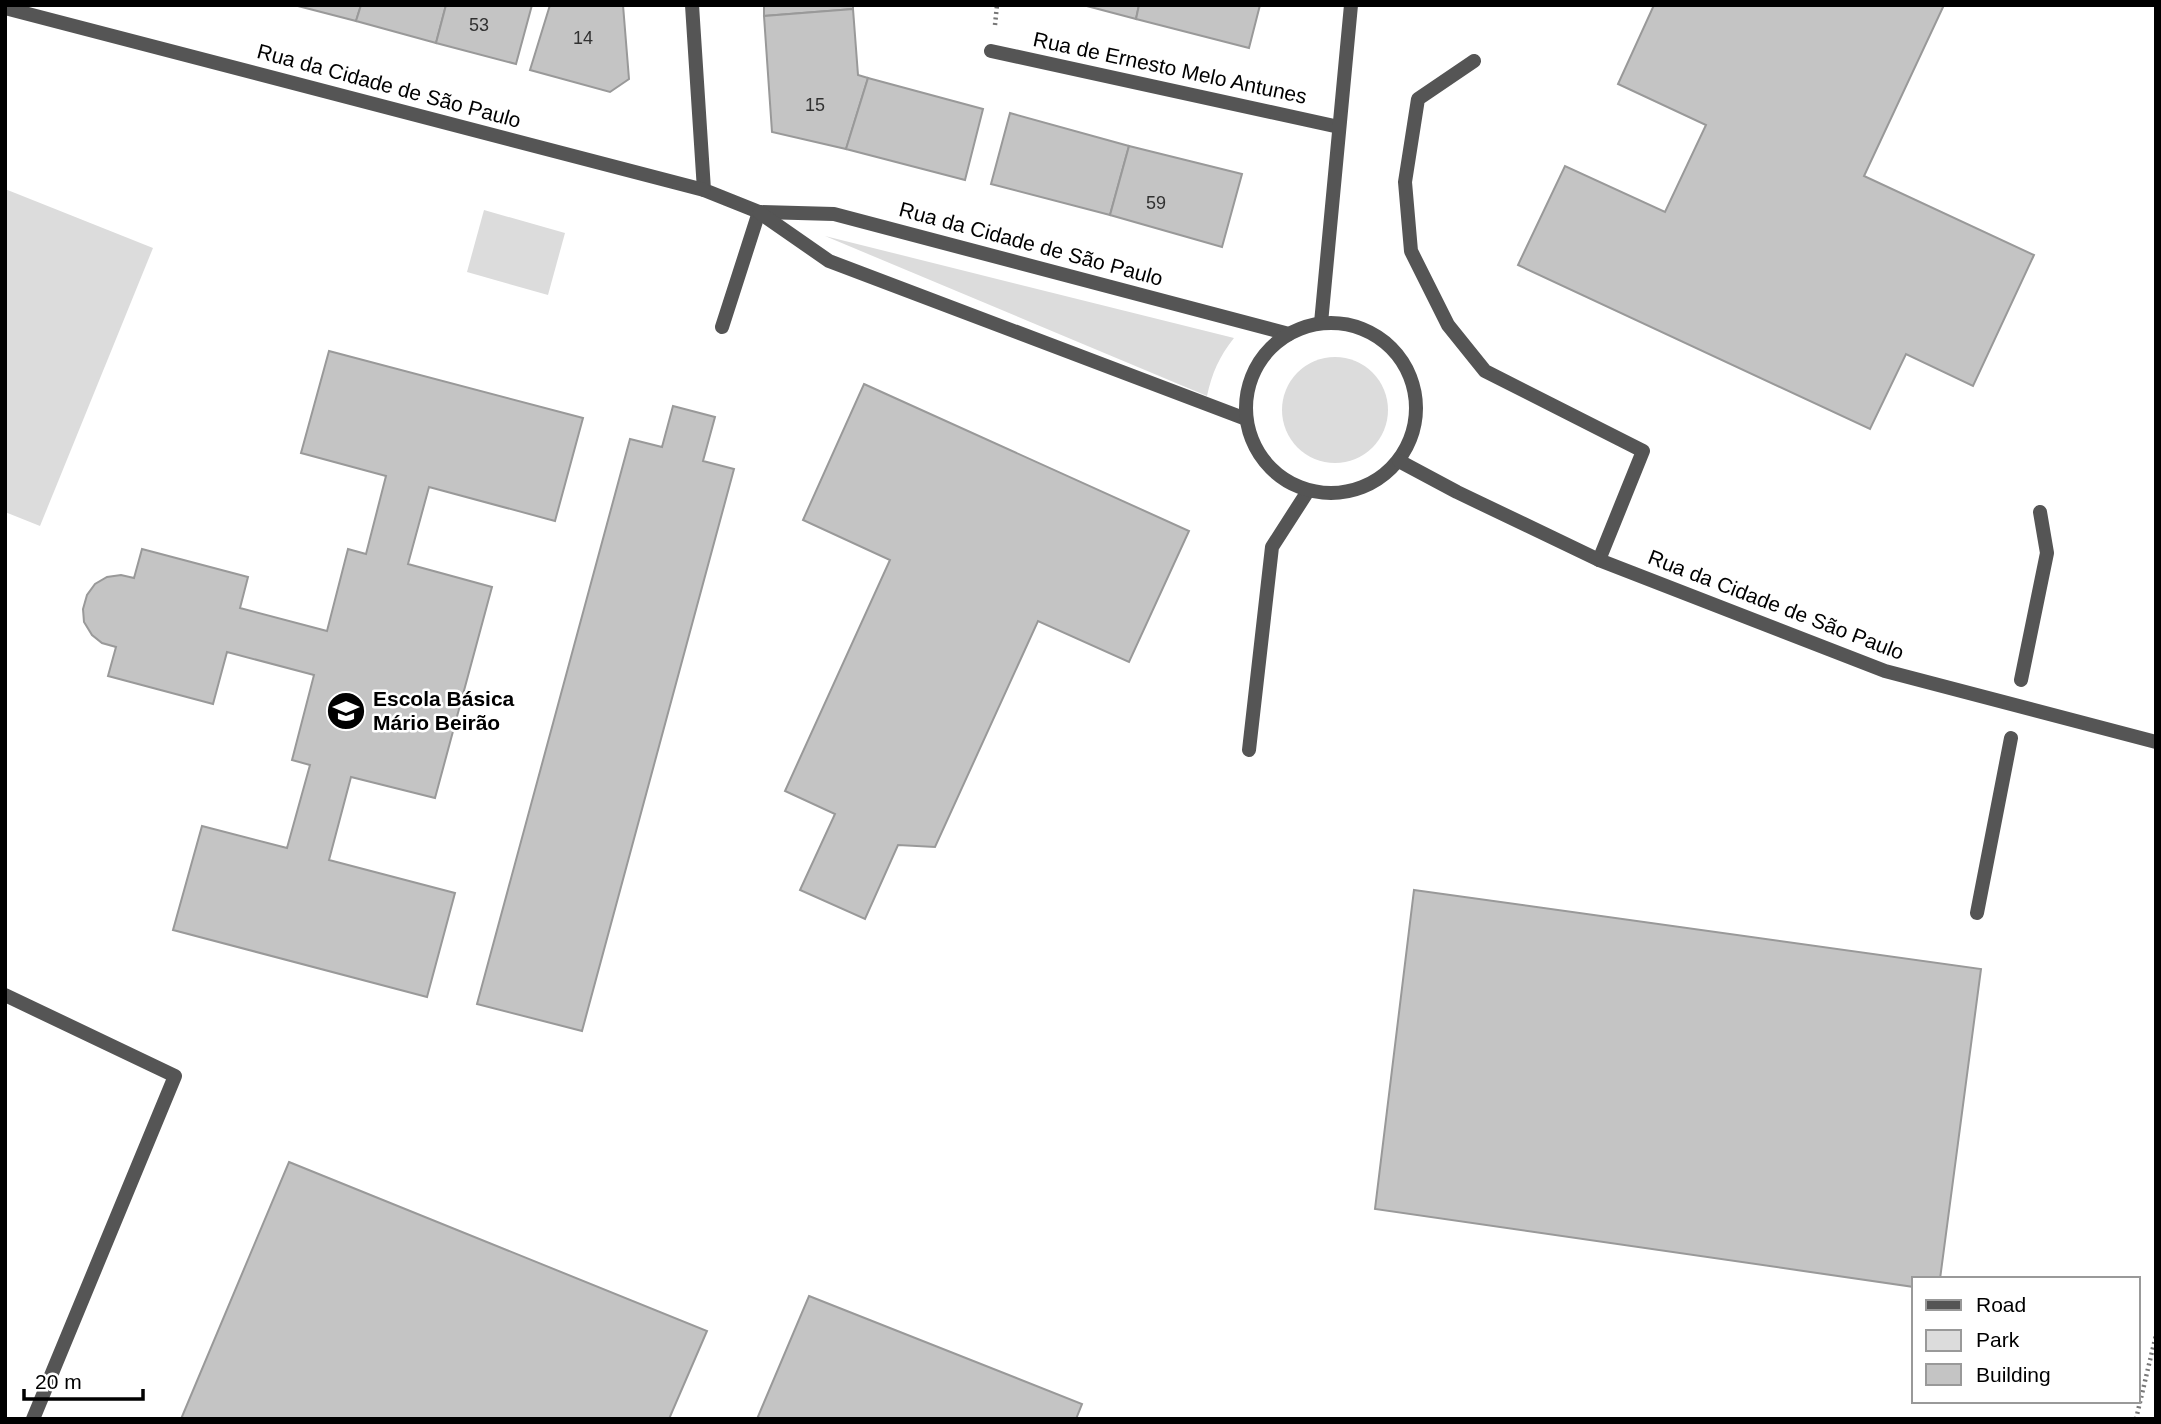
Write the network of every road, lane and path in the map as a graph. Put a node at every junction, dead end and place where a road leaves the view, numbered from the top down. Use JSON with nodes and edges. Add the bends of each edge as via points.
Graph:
{"nodes":[{"id":1,"x":692,"y":5,"type":"edge"},
{"id":2,"x":1351,"y":5,"type":"edge"},
{"id":3,"x":5,"y":8,"type":"edge"},
{"id":4,"x":991,"y":51,"type":"dead end"},
{"id":5,"x":1474,"y":61,"type":"dead end"},
{"id":6,"x":1339,"y":127,"type":"junction"},
{"id":7,"x":704,"y":190,"type":"junction"},
{"id":8,"x":759,"y":212,"type":"junction"},
{"id":9,"x":1321,"y":323,"type":"junction"},
{"id":10,"x":722,"y":327,"type":"dead end"},
{"id":11,"x":1289,"y":334,"type":"junction"},
{"id":12,"x":1246,"y":419,"type":"junction"},
{"id":13,"x":1399,"y":461,"type":"junction"},
{"id":14,"x":1308,"y":491,"type":"junction"},
{"id":15,"x":2040,"y":512,"type":"dead end"},
{"id":16,"x":1599,"y":560,"type":"junction"},
{"id":17,"x":2021,"y":680,"type":"dead end"},
{"id":18,"x":2011,"y":738,"type":"dead end"},
{"id":19,"x":2156,"y":742,"type":"edge"},
{"id":20,"x":1249,"y":750,"type":"dead end"},
{"id":21,"x":1977,"y":913,"type":"dead end"},
{"id":22,"x":5,"y":995,"type":"edge"},
{"id":23,"x":2156,"y":1335,"type":"edge"},
{"id":24,"x":2140,"y":1402,"type":"edge"},
{"id":25,"x":33,"y":1419,"type":"edge"}],
"edges":[{"from":1,"to":7,"type":"street"},
{"from":2,"to":6,"type":"street"},
{"from":3,"to":7,"type":"street","name":"Rua da Cidade de São Paulo"},
{"from":4,"to":6,"type":"street","name":"Rua de Ernesto Melo Antunes"},
{"from":5,"to":16,"type":"street","via":[[1418,99],[1405,182],[1411,251],[1448,325],[1485,371],[1643,452]]},
{"from":6,"to":9,"type":"street"},
{"from":7,"to":8,"type":"street","name":"Rua da Cidade de São Paulo"},
{"from":8,"to":10,"type":"street"},
{"from":8,"to":11,"type":"street","name":"Rua da Cidade de São Paulo","via":[[834,214]]},
{"from":8,"to":12,"type":"street","name":"Rua da Cidade de São Paulo","via":[[829,261]]},
{"from":9,"to":11,"type":"street"},
{"from":9,"to":13,"type":"street","via":[[1354,325],[1384,341],[1406,366],[1416,398],[1414,431]]},
{"from":11,"to":12,"type":"street","via":[[1264,356],[1249,385]]},
{"from":12,"to":14,"type":"street","via":[[1256,451],[1279,476]]},
{"from":13,"to":14,"type":"street","via":[[1374,482],[1353,490]]},
{"from":13,"to":16,"type":"street","name":"Rua da Cidade de São Paulo"},
{"from":14,"to":20,"type":"street","via":[[1272,547]]},
{"from":15,"to":17,"type":"street","via":[[2047,553]]},
{"from":16,"to":19,"type":"street","name":"Rua da Cidade de São Paulo","via":[[1885,671]]},
{"from":18,"to":21,"type":"street"},
{"from":22,"to":25,"type":"street","via":[[175,1076]]},
{"from":23,"to":24,"type":"path"}]}
